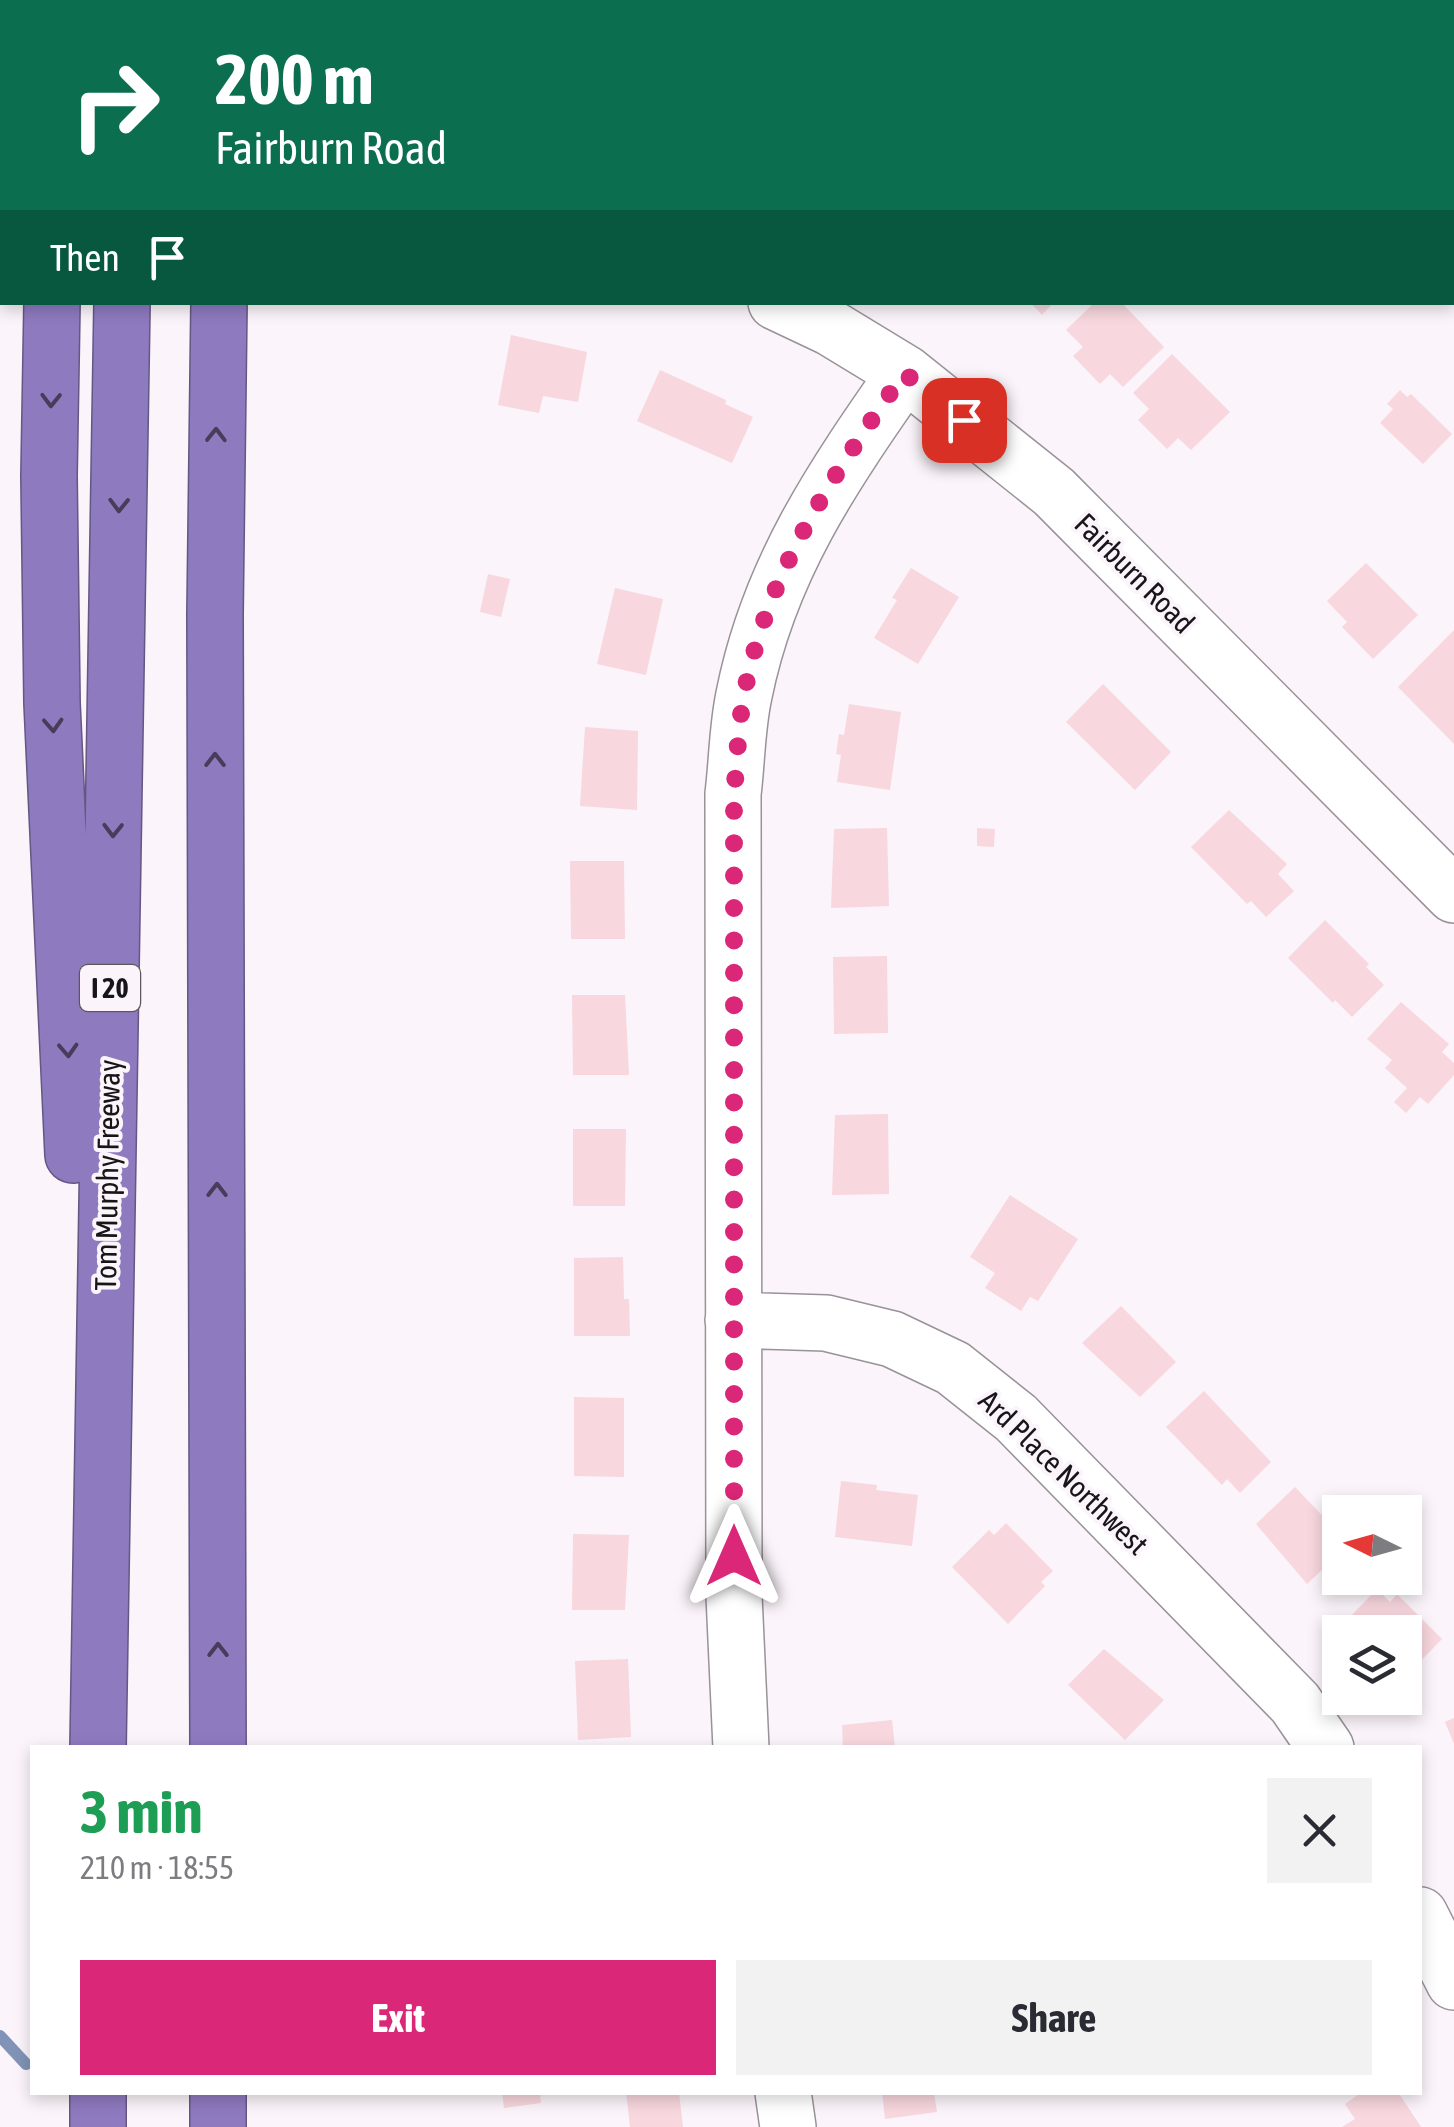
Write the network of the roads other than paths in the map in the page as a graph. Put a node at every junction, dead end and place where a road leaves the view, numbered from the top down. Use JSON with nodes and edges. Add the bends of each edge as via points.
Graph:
{"nodes":[{"id":1,"x":52,"y":305,"type":"edge"},
{"id":2,"x":122,"y":305,"type":"edge"},
{"id":3,"x":220,"y":305,"type":"edge"},
{"id":4,"x":782,"y":305,"type":"edge"},
{"id":5,"x":904,"y":373,"type":"junction"},
{"id":6,"x":1454,"y":895,"type":"edge"},
{"id":7,"x":733,"y":1320,"type":"junction"},
{"id":8,"x":98,"y":1672,"type":"junction"},
{"id":9,"x":98,"y":1745,"type":"edge"},
{"id":10,"x":218,"y":1745,"type":"edge"},
{"id":11,"x":741,"y":1745,"type":"edge"},
{"id":12,"x":1324,"y":1745,"type":"edge"},
{"id":13,"x":1422,"y":1919,"type":"edge"},
{"id":14,"x":1454,"y":1982,"type":"edge"},
{"id":15,"x":98,"y":2095,"type":"edge"},
{"id":16,"x":218,"y":2095,"type":"edge"},
{"id":17,"x":783,"y":2095,"type":"edge"},
{"id":18,"x":98,"y":2127,"type":"edge"},
{"id":19,"x":218,"y":2127,"type":"edge"},
{"id":20,"x":788,"y":2127,"type":"edge"}],
"edges":[{"from":1,"to":8,"type":"highway","one_way":true,"via":[[52,704]]},
{"from":2,"to":8,"type":"highway","name":"Tom Murphy Freeway","number":"I 20","one_way":true},
{"from":10,"to":3,"type":"highway","one_way":true},
{"from":4,"to":5,"type":"street","name":"Fairburn Road"},
{"from":5,"to":6,"type":"street","name":"Fairburn Road","via":[[1054,492]]},
{"from":5,"to":7,"type":"street","via":[[794,545],[765,614],[744,696],[734,794]]},
{"from":7,"to":11,"type":"street"},
{"from":7,"to":12,"type":"street","name":"Ard Place Northwest","via":[[826,1323],[892,1339],[953,1368],[1016,1418],[1295,1703]]},
{"from":8,"to":9,"type":"highway","name":"Tom Murphy Freeway","number":"I 20"},
{"from":13,"to":14,"type":"street"},
{"from":15,"to":18,"type":"highway"},
{"from":16,"to":19,"type":"highway"},
{"from":17,"to":20,"type":"street"}]}
